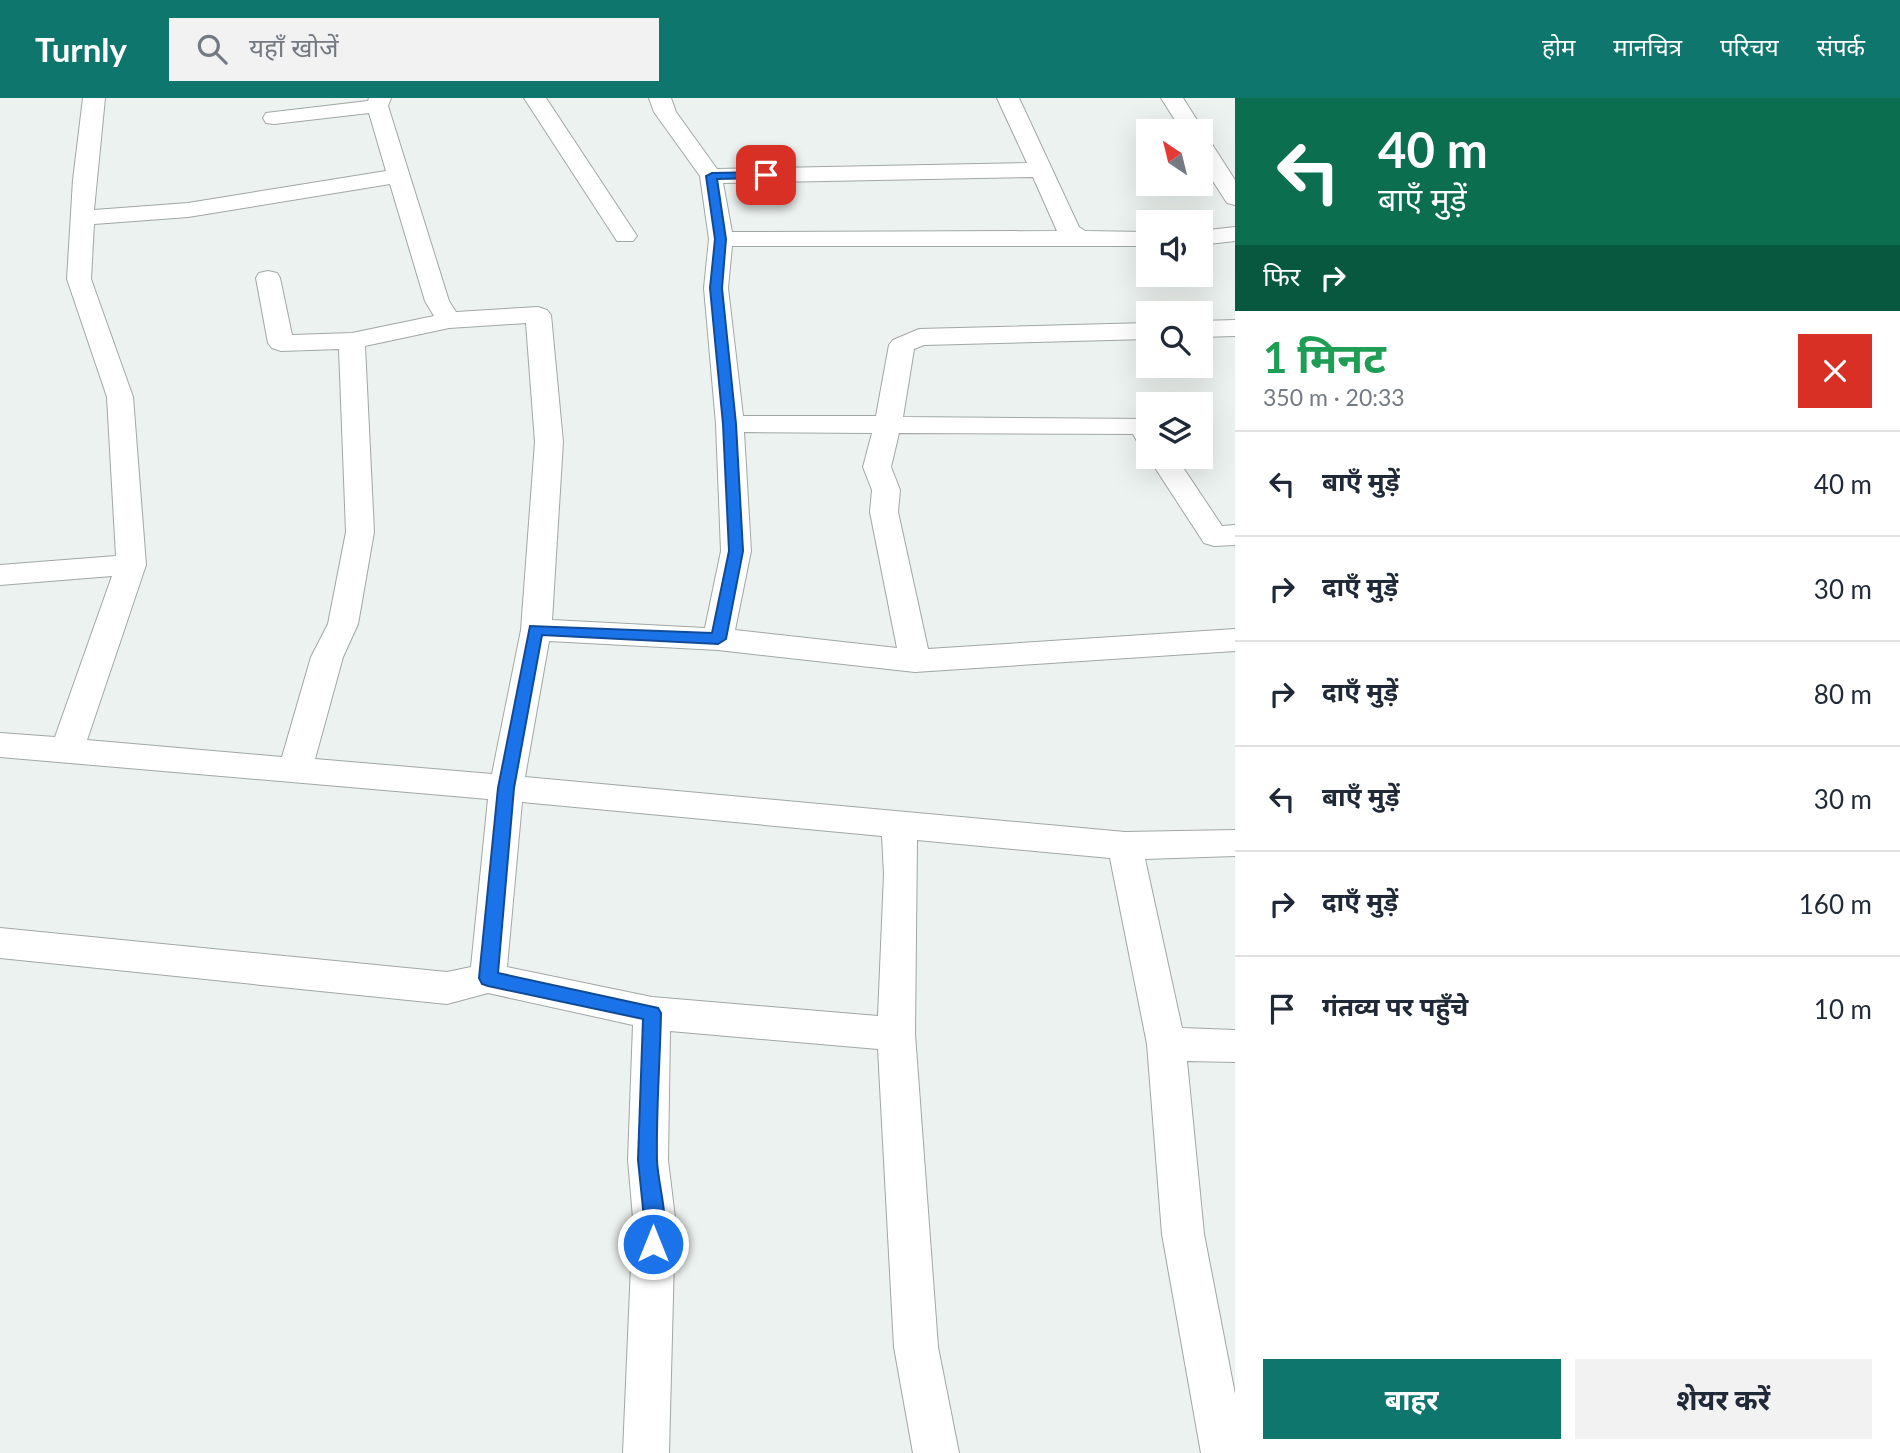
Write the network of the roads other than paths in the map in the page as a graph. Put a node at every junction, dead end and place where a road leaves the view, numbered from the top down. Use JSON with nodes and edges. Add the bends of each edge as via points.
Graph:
{"nodes":[{"id":1,"x":94,"y":98,"type":"edge"},
{"id":2,"x":535,"y":98,"type":"edge"},
{"id":3,"x":660,"y":98,"type":"edge"},
{"id":4,"x":1009,"y":98,"type":"edge"},
{"id":5,"x":1172,"y":98,"type":"edge"},
{"id":6,"x":378,"y":102,"type":"edge"},
{"id":7,"x":274,"y":118,"type":"dead end"},
{"id":8,"x":1185,"y":119,"type":"edge"},
{"id":9,"x":1213,"y":154,"type":"edge"},
{"id":10,"x":1041,"y":170,"type":"junction"},
{"id":11,"x":400,"y":176,"type":"junction"},
{"id":12,"x":712,"y":176,"type":"junction"},
{"id":13,"x":1235,"y":198,"type":"edge"},
{"id":14,"x":82,"y":218,"type":"junction"},
{"id":15,"x":1235,"y":234,"type":"edge"},
{"id":16,"x":625,"y":236,"type":"dead end"},
{"id":17,"x":1213,"y":237,"type":"edge"},
{"id":18,"x":1080,"y":238,"type":"junction"},
{"id":19,"x":721,"y":239,"type":"junction"},
{"id":20,"x":1136,"y":239,"type":"edge"},
{"id":21,"x":268,"y":278,"type":"dead end"},
{"id":22,"x":449,"y":320,"type":"junction"},
{"id":23,"x":1235,"y":328,"type":"edge"},
{"id":24,"x":1213,"y":329,"type":"edge"},
{"id":25,"x":1136,"y":331,"type":"edge"},
{"id":26,"x":352,"y":341,"type":"junction"},
{"id":27,"x":730,"y":424,"type":"junction"},
{"id":28,"x":888,"y":425,"type":"junction"},
{"id":29,"x":1136,"y":426,"type":"edge"},
{"id":30,"x":1170,"y":469,"type":"edge"},
{"id":31,"x":1235,"y":535,"type":"edge"},
{"id":32,"x":131,"y":565,"type":"junction"},
{"id":33,"x":0,"y":575,"type":"edge"},
{"id":34,"x":536,"y":630,"type":"junction"},
{"id":35,"x":718,"y":639,"type":"junction"},
{"id":36,"x":1235,"y":640,"type":"edge"},
{"id":37,"x":915,"y":661,"type":"junction"},
{"id":38,"x":0,"y":745,"type":"edge"},
{"id":39,"x":67,"y":751,"type":"junction"},
{"id":40,"x":295,"y":770,"type":"junction"},
{"id":41,"x":506,"y":788,"type":"junction"},
{"id":42,"x":900,"y":825,"type":"junction"},
{"id":43,"x":1235,"y":843,"type":"edge"},
{"id":44,"x":1125,"y":846,"type":"junction"},
{"id":45,"x":0,"y":943,"type":"edge"},
{"id":46,"x":488,"y":978,"type":"junction"},
{"id":47,"x":652,"y":1013,"type":"junction"},
{"id":48,"x":896,"y":1034,"type":"junction"},
{"id":49,"x":1166,"y":1044,"type":"junction"},
{"id":50,"x":1235,"y":1046,"type":"edge"},
{"id":51,"x":646,"y":1453,"type":"edge"},
{"id":52,"x":936,"y":1453,"type":"edge"},
{"id":53,"x":1224,"y":1453,"type":"edge"}],
"edges":[{"from":1,"to":14,"type":"street"},
{"from":2,"to":16,"type":"street"},
{"from":3,"to":12,"type":"street","via":[[665,112]]},
{"from":4,"to":10,"type":"street"},
{"from":5,"to":8,"type":"street"},
{"from":6,"to":7,"type":"street"},
{"from":6,"to":11,"type":"street"},
{"from":9,"to":13,"type":"street"},
{"from":10,"to":12,"type":"street"},
{"from":10,"to":18,"type":"street","via":[[1069,231]]},
{"from":11,"to":14,"type":"street","via":[[188,210]]},
{"from":11,"to":22,"type":"street","via":[[437,300]]},
{"from":12,"to":19,"type":"street"},
{"from":14,"to":32,"type":"street","via":[[79,279],[120,397]]},
{"from":15,"to":17,"type":"street"},
{"from":18,"to":19,"type":"street"},
{"from":18,"to":20,"type":"street"},
{"from":19,"to":27,"type":"street","via":[[716,288]]},
{"from":21,"to":26,"type":"street","via":[[281,343]]},
{"from":22,"to":26,"type":"street"},
{"from":22,"to":34,"type":"street","via":[[538,315],[549,442]]},
{"from":23,"to":24,"type":"street"},
{"from":25,"to":28,"type":"street","via":[[919,337],[902,345]]},
{"from":26,"to":40,"type":"street","via":[[360,532],[343,624],[327,657]]},
{"from":27,"to":28,"type":"street"},
{"from":27,"to":35,"type":"street","via":[[736,551]]},
{"from":28,"to":29,"type":"street"},
{"from":28,"to":37,"type":"street","via":[[877,467],[886,490],[884,512]]},
{"from":30,"to":31,"type":"street","via":[[1214,536]]},
{"from":32,"to":33,"type":"street"},
{"from":32,"to":39,"type":"street"},
{"from":34,"to":35,"type":"street"},
{"from":34,"to":41,"type":"street"},
{"from":35,"to":37,"type":"street"},
{"from":36,"to":37,"type":"street"},
{"from":38,"to":39,"type":"street"},
{"from":39,"to":40,"type":"street"},
{"from":40,"to":41,"type":"street"},
{"from":41,"to":42,"type":"street"},
{"from":41,"to":46,"type":"street"},
{"from":42,"to":44,"type":"street"},
{"from":42,"to":48,"type":"street"},
{"from":43,"to":44,"type":"street"},
{"from":44,"to":49,"type":"street"},
{"from":45,"to":46,"type":"street","via":[[447,988]]},
{"from":46,"to":47,"type":"street"},
{"from":47,"to":48,"type":"street"},
{"from":47,"to":51,"type":"street","via":[[648,1160],[654,1218]]},
{"from":48,"to":52,"type":"street","via":[[916,1347]]},
{"from":49,"to":50,"type":"street"},
{"from":49,"to":53,"type":"street","via":[[1183,1234]]}]}
